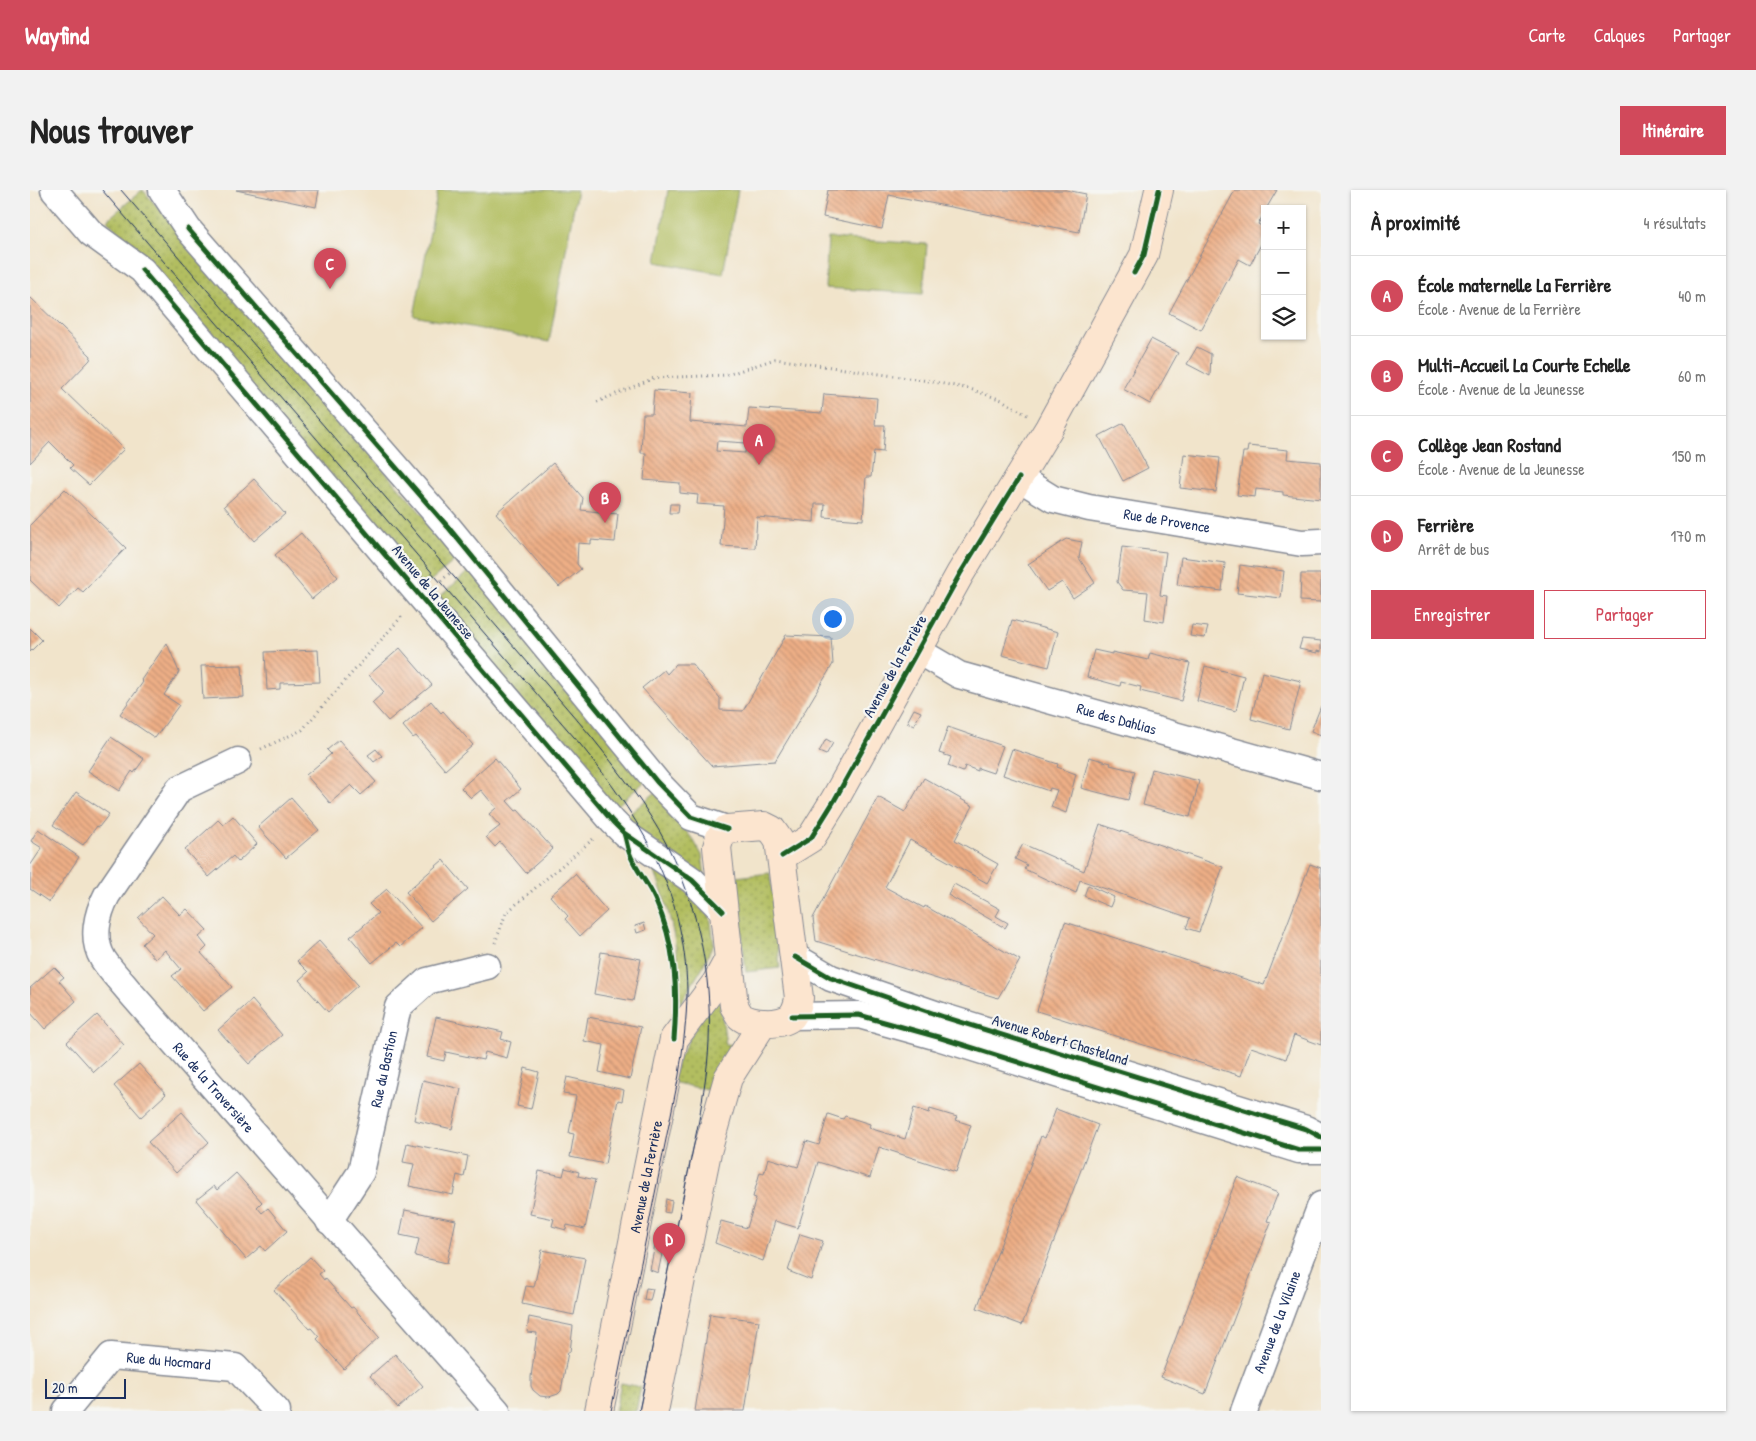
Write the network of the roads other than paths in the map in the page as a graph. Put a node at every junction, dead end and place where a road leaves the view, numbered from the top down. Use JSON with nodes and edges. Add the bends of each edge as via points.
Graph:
{"nodes":[{"id":1,"x":54,"y":190,"type":"edge"},
{"id":2,"x":162,"y":190,"type":"edge"},
{"id":3,"x":1159,"y":190,"type":"edge"},
{"id":4,"x":1019,"y":478,"type":"junction"},
{"id":5,"x":1321,"y":542,"type":"edge"},
{"id":6,"x":918,"y":651,"type":"junction"},
{"id":7,"x":238,"y":761,"type":"road end"},
{"id":8,"x":1321,"y":776,"type":"edge"},
{"id":9,"x":726,"y":829,"type":"junction"},
{"id":10,"x":782,"y":856,"type":"junction"},
{"id":11,"x":723,"y":911,"type":"junction"},
{"id":12,"x":795,"y":957,"type":"junction"},
{"id":13,"x":729,"y":959,"type":"junction"},
{"id":14,"x":487,"y":966,"type":"road end"},
{"id":15,"x":792,"y":1016,"type":"junction"},
{"id":16,"x":763,"y":1023,"type":"junction"},
{"id":17,"x":1321,"y":1137,"type":"edge"},
{"id":18,"x":1321,"y":1150,"type":"edge"},
{"id":19,"x":1321,"y":1205,"type":"edge"},
{"id":20,"x":329,"y":1221,"type":"junction"},
{"id":21,"x":66,"y":1411,"type":"edge"},
{"id":22,"x":277,"y":1411,"type":"edge"},
{"id":23,"x":497,"y":1411,"type":"edge"},
{"id":24,"x":599,"y":1411,"type":"edge"},
{"id":25,"x":654,"y":1411,"type":"edge"},
{"id":26,"x":1244,"y":1411,"type":"edge"}],
"edges":[{"from":1,"to":11,"type":"street","name":"Avenue de la Jeunesse","via":[[91,234],[142,270],[613,822],[692,880]]},
{"from":2,"to":9,"type":"street","via":[[188,228],[472,556],[658,782],[691,817]]},
{"from":3,"to":4,"type":"street","name":"Avenue de la Ferrière","via":[[1144,255]]},
{"from":4,"to":5,"type":"street","name":"Rue de Provence","via":[[1053,499],[1089,508],[1302,543]]},
{"from":4,"to":6,"type":"street","name":"Avenue de la Ferrière","via":[[960,574]]},
{"from":6,"to":8,"type":"street","name":"Rue des Dahlias","via":[[959,675]]},
{"from":6,"to":10,"type":"street","name":"Avenue de la Ferrière","via":[[834,802],[810,838]]},
{"from":7,"to":20,"type":"street","name":"Rue de la Traversière","via":[[179,789],[107,895],[98,911],[96,935],[103,958],[128,990]]},
{"from":9,"to":10,"type":"street","via":[[764,826],[772,830],[779,840]]},
{"from":9,"to":11,"type":"street","via":[[717,847]]},
{"from":10,"to":12,"type":"street"},
{"from":11,"to":13,"type":"street"},
{"from":12,"to":15,"type":"street","via":[[799,998]]},
{"from":12,"to":17,"type":"street","name":"Avenue Robert Chasteland","via":[[831,978],[944,1017]]},
{"from":13,"to":16,"type":"street","via":[[734,1006],[740,1016]]},
{"from":13,"to":24,"type":"street","name":"Avenue de la Ferrière","via":[[716,983],[674,1039]]},
{"from":14,"to":20,"type":"street","name":"Rue du Bastion","via":[[427,981],[398,1007],[360,1172]]},
{"from":15,"to":16,"type":"street","via":[[783,1021]]},
{"from":15,"to":18,"type":"street","via":[[859,1015],[1299,1150]]},
{"from":16,"to":25,"type":"street","via":[[728,1078],[710,1143]]},
{"from":19,"to":26,"type":"street","name":"Avenue de la Vilaine"},
{"from":20,"to":23,"type":"street","name":"Rue de la Traversière"},
{"from":21,"to":22,"type":"street","name":"Rue du Hocmard","via":[[111,1356],[235,1367]]}]}
